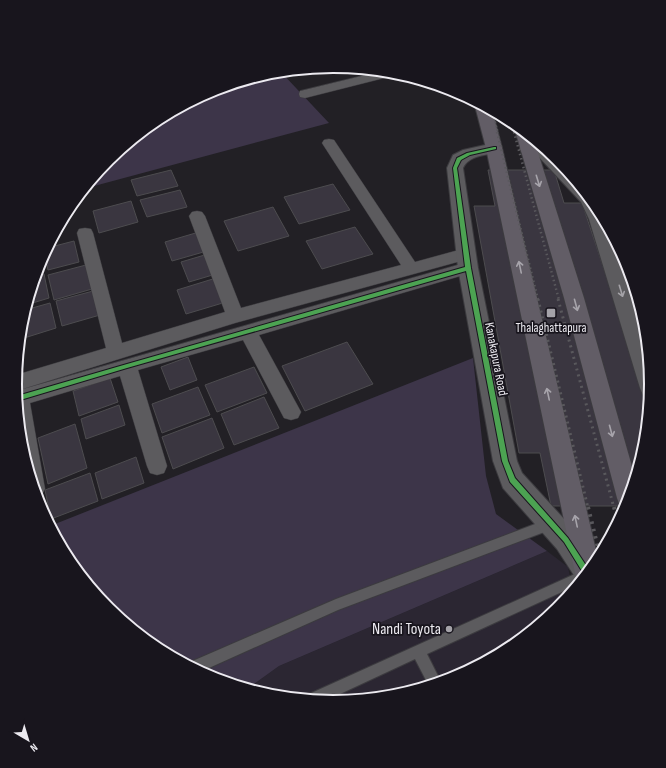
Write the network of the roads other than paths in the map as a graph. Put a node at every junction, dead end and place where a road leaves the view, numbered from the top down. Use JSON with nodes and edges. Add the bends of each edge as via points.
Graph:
{"nodes":[{"id":1,"x":375,"y":76,"type":"edge"},
{"id":2,"x":306,"y":94,"type":"dead end"},
{"id":3,"x":485,"y":113,"type":"edge"},
{"id":4,"x":525,"y":139,"type":"edge"},
{"id":5,"x":329,"y":143,"type":"dead end"},
{"id":6,"x":494,"y":148,"type":"junction"},
{"id":7,"x":197,"y":216,"type":"dead end"},
{"id":8,"x":600,"y":225,"type":"edge"},
{"id":9,"x":85,"y":233,"type":"dead end"},
{"id":10,"x":467,"y":261,"type":"junction"},
{"id":11,"x":411,"y":268,"type":"junction"},
{"id":12,"x":235,"y":316,"type":"junction"},
{"id":13,"x":248,"y":331,"type":"junction"},
{"id":14,"x":122,"y":359,"type":"junction"},
{"id":15,"x":643,"y":362,"type":"edge"},
{"id":16,"x":22,"y":392,"type":"edge"},
{"id":17,"x":291,"y":412,"type":"dead end"},
{"id":18,"x":157,"y":466,"type":"dead end"},
{"id":19,"x":626,"y":487,"type":"edge"},
{"id":20,"x":551,"y":524,"type":"junction"},
{"id":21,"x":585,"y":566,"type":"edge"},
{"id":22,"x":584,"y":568,"type":"edge"},
{"id":23,"x":576,"y":578,"type":"edge"},
{"id":24,"x":418,"y":651,"type":"junction"},
{"id":25,"x":200,"y":665,"type":"edge"},
{"id":26,"x":432,"y":678,"type":"edge"},
{"id":27,"x":324,"y":695,"type":"edge"}],
"edges":[{"from":1,"to":2,"type":"street"},
{"from":3,"to":6,"type":"highway"},
{"from":4,"to":19,"type":"highway","one_way":true,"via":[[574,298]]},
{"from":5,"to":11,"type":"street"},
{"from":6,"to":10,"type":"street","name":"Kanakapura Road","via":[[459,159],[454,168]]},
{"from":21,"to":6,"type":"highway","one_way":true},
{"from":7,"to":12,"type":"street"},
{"from":8,"to":15,"type":"street","one_way":true},
{"from":9,"to":14,"type":"street"},
{"from":10,"to":11,"type":"street"},
{"from":10,"to":13,"type":"street"},
{"from":10,"to":20,"type":"street","name":"Kanakapura Road","via":[[505,461],[512,480]]},
{"from":11,"to":12,"type":"street"},
{"from":12,"to":14,"type":"street"},
{"from":13,"to":14,"type":"street"},
{"from":13,"to":17,"type":"street"},
{"from":14,"to":16,"type":"street"},
{"from":14,"to":18,"type":"street"},
{"from":20,"to":22,"type":"street","name":"Kanakapura Road","via":[[566,540]]},
{"from":20,"to":25,"type":"lane","via":[[336,605]]},
{"from":23,"to":24,"type":"lane"},
{"from":24,"to":26,"type":"lane"},
{"from":24,"to":27,"type":"lane"}]}
